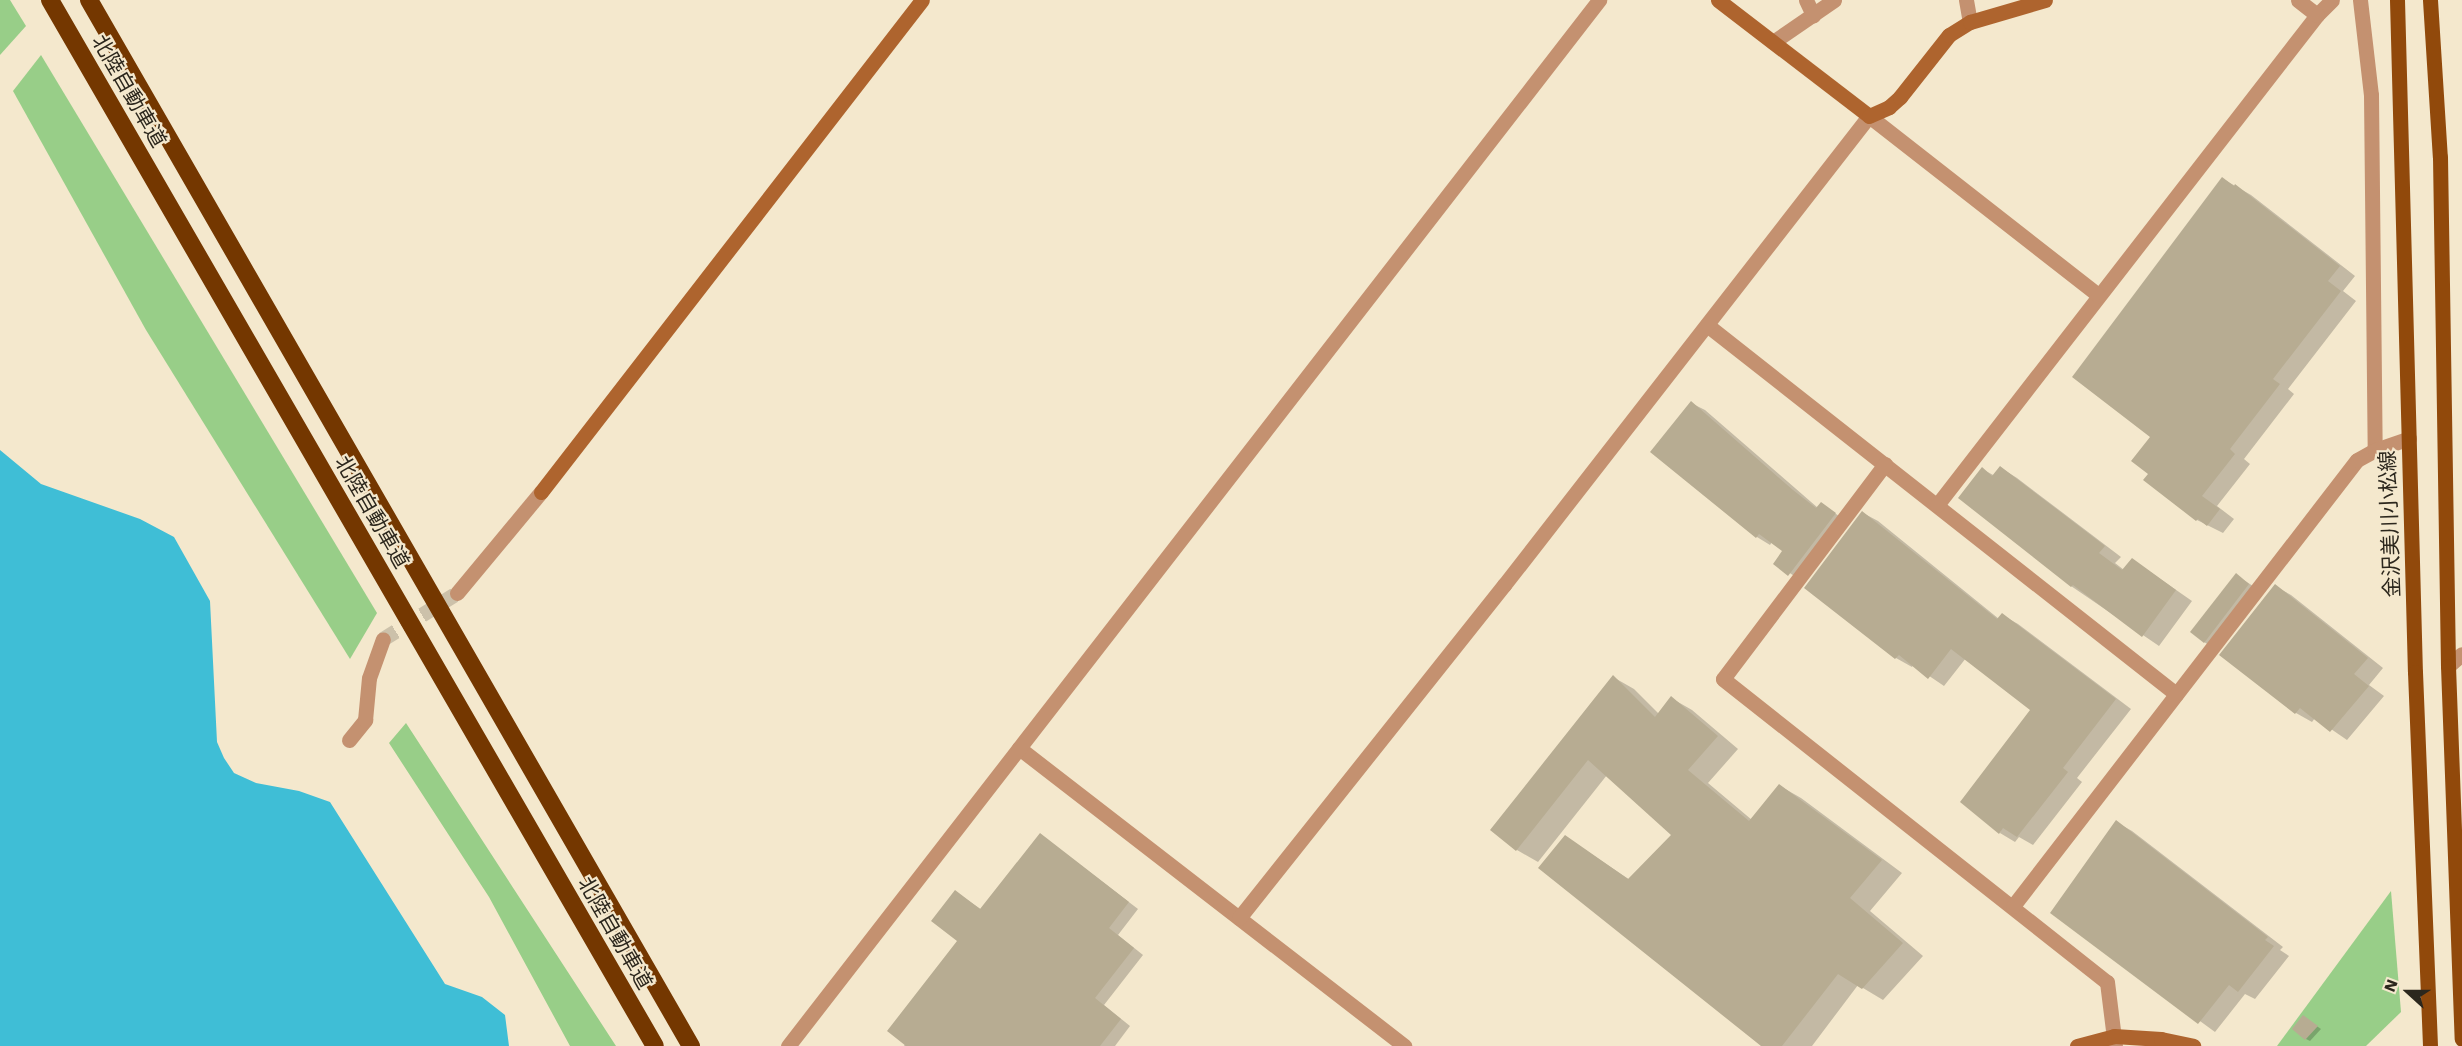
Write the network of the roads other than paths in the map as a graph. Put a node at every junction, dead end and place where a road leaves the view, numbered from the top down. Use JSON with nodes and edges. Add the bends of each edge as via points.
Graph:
{"nodes":[{"id":1,"x":50,"y":0,"type":"edge"},
{"id":2,"x":89,"y":0,"type":"edge"},
{"id":3,"x":922,"y":0,"type":"edge"},
{"id":4,"x":1599,"y":0,"type":"edge"},
{"id":5,"x":1718,"y":0,"type":"edge"},
{"id":6,"x":1806,"y":0,"type":"edge"},
{"id":7,"x":1834,"y":0,"type":"edge"},
{"id":8,"x":1966,"y":0,"type":"edge"},
{"id":9,"x":2045,"y":0,"type":"edge"},
{"id":10,"x":2298,"y":0,"type":"edge"},
{"id":11,"x":2332,"y":0,"type":"edge"},
{"id":12,"x":2360,"y":0,"type":"edge"},
{"id":13,"x":2397,"y":0,"type":"edge"},
{"id":14,"x":2430,"y":0,"type":"edge"},
{"id":15,"x":1813,"y":15,"type":"junction"},
{"id":16,"x":2317,"y":15,"type":"junction"},
{"id":17,"x":1970,"y":22,"type":"junction"},
{"id":18,"x":1773,"y":42,"type":"junction"},
{"id":19,"x":1869,"y":116,"type":"junction"},
{"id":20,"x":2098,"y":295,"type":"junction"},
{"id":21,"x":1707,"y":325,"type":"junction"},
{"id":22,"x":2409,"y":438,"type":"junction"},
{"id":23,"x":2375,"y":450,"type":"junction"},
{"id":24,"x":1886,"y":464,"type":"junction"},
{"id":25,"x":1937,"y":505,"type":"junction"},
{"id":26,"x":457,"y":594,"type":"tunnel mouth"},
{"id":27,"x":383,"y":639,"type":"tunnel mouth"},
{"id":28,"x":2462,"y":654,"type":"edge"},
{"id":29,"x":2448,"y":666,"type":"junction"},
{"id":30,"x":2176,"y":694,"type":"junction"},
{"id":31,"x":350,"y":740,"type":"dead end"},
{"id":32,"x":1019,"y":748,"type":"junction"},
{"id":33,"x":2013,"y":906,"type":"junction"},
{"id":34,"x":1239,"y":918,"type":"junction"},
{"id":35,"x":2462,"y":1039,"type":"edge"},
{"id":36,"x":2114,"y":1041,"type":"edge"},
{"id":37,"x":655,"y":1046,"type":"edge"},
{"id":38,"x":691,"y":1046,"type":"edge"},
{"id":39,"x":788,"y":1046,"type":"edge"},
{"id":40,"x":1404,"y":1046,"type":"edge"},
{"id":41,"x":2077,"y":1046,"type":"edge"},
{"id":42,"x":2193,"y":1046,"type":"edge"},
{"id":43,"x":2430,"y":1046,"type":"edge"}],
"edges":[{"from":1,"to":37,"type":"highway","name":"北陸自動車道"},
{"from":2,"to":38,"type":"highway","name":"北陸自動車道"},
{"from":3,"to":26,"type":"street","via":[[541,492]]},
{"from":4,"to":32,"type":"street"},
{"from":5,"to":18,"type":"street"},
{"from":6,"to":15,"type":"street"},
{"from":7,"to":15,"type":"street"},
{"from":8,"to":17,"type":"street"},
{"from":9,"to":17,"type":"street"},
{"from":10,"to":16,"type":"street"},
{"from":11,"to":16,"type":"street"},
{"from":12,"to":23,"type":"street","via":[[2372,95]]},
{"from":13,"to":22,"type":"main road","name":"金沢美川小松線"},
{"from":14,"to":29,"type":"main road","via":[[2440,157]]},
{"from":15,"to":18,"type":"street"},
{"from":16,"to":20,"type":"street"},
{"from":17,"to":19,"type":"street","via":[[1949,36],[1894,102]]},
{"from":18,"to":19,"type":"street"},
{"from":19,"to":20,"type":"street"},
{"from":19,"to":21,"type":"street"},
{"from":20,"to":25,"type":"street"},
{"from":21,"to":24,"type":"street"},
{"from":21,"to":34,"type":"street"},
{"from":22,"to":23,"type":"street"},
{"from":22,"to":43,"type":"main road","name":"金沢美川小松線"},
{"from":23,"to":30,"type":"street","via":[[2357,460]]},
{"from":24,"to":25,"type":"street"},
{"from":24,"to":33,"type":"street","via":[[1723,679]]},
{"from":25,"to":30,"type":"street"},
{"from":27,"to":31,"type":"street","via":[[369,678],[365,720]]},
{"from":28,"to":29,"type":"street"},
{"from":29,"to":35,"type":"main road"},
{"from":30,"to":33,"type":"street"},
{"from":32,"to":34,"type":"street"},
{"from":32,"to":39,"type":"street"},
{"from":33,"to":36,"type":"street","via":[[2107,982]]},
{"from":34,"to":40,"type":"street"},
{"from":36,"to":41,"type":"street"},
{"from":36,"to":42,"type":"street","via":[[2161,1039]]}]}
